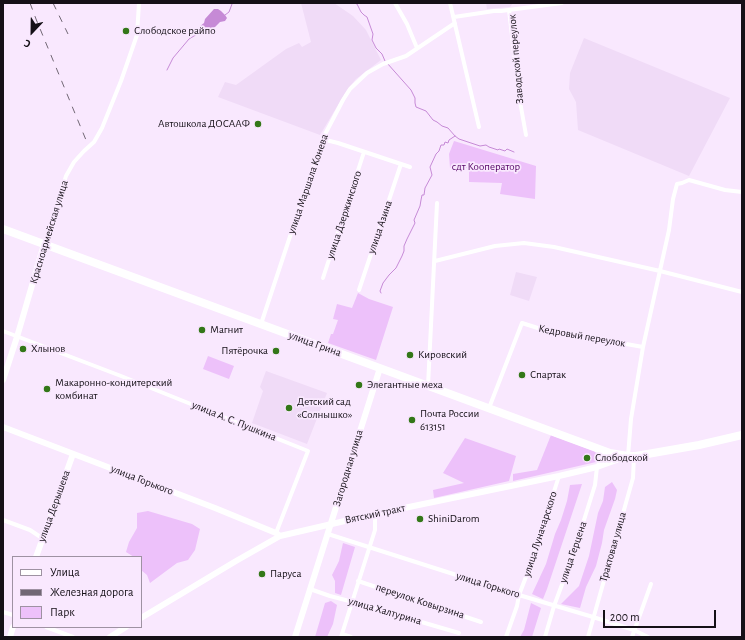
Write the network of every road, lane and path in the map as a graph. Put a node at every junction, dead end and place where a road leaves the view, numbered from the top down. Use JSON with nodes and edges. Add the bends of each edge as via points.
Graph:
{"nodes":[{"id":1,"x":138,"y":3,"type":"edge"},
{"id":2,"x":395,"y":3,"type":"edge"},
{"id":3,"x":450,"y":3,"type":"edge"},
{"id":4,"x":562,"y":3,"type":"edge"},
{"id":5,"x":509,"y":10,"type":"junction"},
{"id":6,"x":454,"y":17,"type":"junction"},
{"id":7,"x":455,"y":23,"type":"junction"},
{"id":8,"x":417,"y":48,"type":"junction"},
{"id":9,"x":479,"y":127,"type":"dead end"},
{"id":10,"x":526,"y":135,"type":"dead end"},
{"id":11,"x":322,"y":139,"type":"junction"},
{"id":12,"x":364,"y":152,"type":"junction"},
{"id":13,"x":402,"y":164,"type":"junction"},
{"id":14,"x":410,"y":167,"type":"dead end"},
{"id":15,"x":742,"y":192,"type":"edge"},
{"id":16,"x":437,"y":203,"type":"dead end"},
{"id":17,"x":3,"y":229,"type":"edge"},
{"id":18,"x":44,"y":244,"type":"junction"},
{"id":19,"x":435,"y":261,"type":"junction"},
{"id":20,"x":660,"y":271,"type":"junction"},
{"id":21,"x":323,"y":278,"type":"dead end"},
{"id":22,"x":359,"y":290,"type":"dead end"},
{"id":23,"x":742,"y":292,"type":"edge"},
{"id":24,"x":261,"y":324,"type":"junction"},
{"id":25,"x":3,"y":331,"type":"edge"},
{"id":26,"x":17,"y":337,"type":"junction"},
{"id":27,"x":643,"y":346,"type":"junction"},
{"id":28,"x":380,"y":368,"type":"junction"},
{"id":29,"x":3,"y":380,"type":"edge"},
{"id":30,"x":428,"y":386,"type":"junction"},
{"id":31,"x":489,"y":409,"type":"junction"},
{"id":32,"x":3,"y":427,"type":"edge"},
{"id":33,"x":742,"y":435,"type":"edge"},
{"id":34,"x":599,"y":449,"type":"junction"},
{"id":35,"x":73,"y":454,"type":"junction"},
{"id":36,"x":631,"y":456,"type":"junction"},
{"id":37,"x":598,"y":466,"type":"junction"},
{"id":38,"x":559,"y":476,"type":"junction"},
{"id":39,"x":375,"y":514,"type":"junction"},
{"id":40,"x":3,"y":520,"type":"edge"},
{"id":41,"x":331,"y":524,"type":"junction"},
{"id":42,"x":328,"y":534,"type":"junction"},
{"id":43,"x":278,"y":535,"type":"junction"},
{"id":44,"x":42,"y":538,"type":"junction"},
{"id":45,"x":370,"y":548,"type":"junction"},
{"id":46,"x":36,"y":556,"type":"edge"},
{"id":47,"x":358,"y":581,"type":"junction"},
{"id":48,"x":650,"y":584,"type":"dead end"},
{"id":49,"x":310,"y":589,"type":"junction"},
{"id":50,"x":519,"y":595,"type":"junction"},
{"id":51,"x":353,"y":602,"type":"junction"},
{"id":52,"x":554,"y":606,"type":"junction"},
{"id":53,"x":142,"y":617,"type":"edge"},
{"id":54,"x":593,"y":617,"type":"junction"},
{"id":55,"x":481,"y":622,"type":"dead end"},
{"id":56,"x":49,"y":628,"type":"edge"},
{"id":57,"x":124,"y":628,"type":"edge"},
{"id":58,"x":634,"y":630,"type":"junction"},
{"id":59,"x":459,"y":633,"type":"dead end"},
{"id":60,"x":341,"y":636,"type":"edge"},
{"id":61,"x":73,"y":637,"type":"edge"},
{"id":62,"x":110,"y":637,"type":"edge"},
{"id":63,"x":295,"y":637,"type":"edge"},
{"id":64,"x":350,"y":637,"type":"edge"},
{"id":65,"x":506,"y":637,"type":"edge"},
{"id":66,"x":545,"y":637,"type":"edge"},
{"id":67,"x":588,"y":637,"type":"edge"},
{"id":68,"x":632,"y":637,"type":"edge"},
{"id":69,"x":648,"y":637,"type":"edge"}],
"edges":[{"from":1,"to":18,"type":"street","name":"Красноармейская улица","via":[[137,35],[122,81],[94,142],[74,162],[66,176]]},
{"from":2,"to":8,"type":"street"},
{"from":3,"to":6,"type":"street"},
{"from":4,"to":5,"type":"street","name":"Заводской переулок"},
{"from":5,"to":6,"type":"street"},
{"from":5,"to":10,"type":"street","name":"Заводской переулок"},
{"from":6,"to":7,"type":"street"},
{"from":7,"to":8,"type":"street","name":"улица Маршала Конева"},
{"from":7,"to":9,"type":"street"},
{"from":8,"to":11,"type":"street","name":"улица Маршала Конева","via":[[406,56],[386,62],[367,73],[350,89]]},
{"from":11,"to":12,"type":"street"},
{"from":11,"to":24,"type":"street","name":"улица Маршала Конева"},
{"from":12,"to":13,"type":"street"},
{"from":12,"to":21,"type":"street","name":"улица Дзержинского"},
{"from":13,"to":14,"type":"street"},
{"from":13,"to":22,"type":"street","name":"улица Азина"},
{"from":15,"to":20,"type":"street","via":[[689,180],[677,184]]},
{"from":16,"to":19,"type":"street"},
{"from":17,"to":18,"type":"highway","name":"улица Грина"},
{"from":18,"to":24,"type":"highway","name":"улица Грина"},
{"from":18,"to":26,"type":"main road","name":"Красноармейская улица"},
{"from":19,"to":20,"type":"street","via":[[495,246],[524,243],[554,247]]},
{"from":19,"to":30,"type":"street"},
{"from":20,"to":23,"type":"street"},
{"from":20,"to":27,"type":"street"},
{"from":24,"to":28,"type":"highway","name":"улица Грина"},
{"from":25,"to":26,"type":"street","name":"улица А. С. Пушкина"},
{"from":26,"to":29,"type":"main road","name":"Красноармейская улица"},
{"from":26,"to":43,"type":"street","name":"улица А. С. Пушкина","via":[[308,451]]},
{"from":27,"to":31,"type":"street","name":"Кедровый переулок","via":[[544,330],[522,323]]},
{"from":27,"to":36,"type":"street","via":[[632,419]]},
{"from":28,"to":30,"type":"highway","name":"улица Грина"},
{"from":28,"to":41,"type":"main road","name":"Загородная улица"},
{"from":30,"to":31,"type":"highway","name":"улица Грина"},
{"from":31,"to":34,"type":"highway","name":"улица Грина"},
{"from":32,"to":35,"type":"main road","name":"улица Горького"},
{"from":33,"to":36,"type":"highway"},
{"from":34,"to":36,"type":"highway","name":"улица Грина"},
{"from":34,"to":37,"type":"main road","via":[[602,457]]},
{"from":35,"to":43,"type":"main road","name":"улица Горького"},
{"from":35,"to":44,"type":"main road","name":"улица Дерышева"},
{"from":36,"to":37,"type":"main road","name":"Вятский тракт"},
{"from":36,"to":54,"type":"street","name":"Трактовая улица","via":[[633,478]]},
{"from":37,"to":38,"type":"main road","name":"Вятский тракт"},
{"from":37,"to":52,"type":"street","name":"улица Герцена","via":[[593,492]]},
{"from":38,"to":39,"type":"main road","name":"Вятский тракт"},
{"from":38,"to":50,"type":"street","name":"улица Луначарского"},
{"from":39,"to":41,"type":"main road","name":"Вятский тракт"},
{"from":39,"to":45,"type":"street","via":[[375,530]]},
{"from":40,"to":44,"type":"street","via":[[30,530]]},
{"from":41,"to":42,"type":"main road","name":"Загородная улица"},
{"from":41,"to":43,"type":"main road","name":"Вятский тракт"},
{"from":42,"to":45,"type":"street","name":"улица Горького"},
{"from":42,"to":49,"type":"main road","name":"Загородная улица"},
{"from":43,"to":53,"type":"main road","name":"Вятский тракт"},
{"from":44,"to":46,"type":"main road","name":"улица Дерышева"},
{"from":45,"to":47,"type":"street"},
{"from":45,"to":50,"type":"street","name":"улица Горького"},
{"from":47,"to":51,"type":"street"},
{"from":47,"to":55,"type":"street","name":"переулок Ковырзина"},
{"from":48,"to":58,"type":"street"},
{"from":49,"to":51,"type":"street","name":"улица Халтурина"},
{"from":49,"to":63,"type":"main road","name":"Загородная улица"},
{"from":50,"to":52,"type":"street","name":"улица Горького"},
{"from":50,"to":65,"type":"street","name":"улица Луначарского"},
{"from":51,"to":59,"type":"street","name":"улица Халтурина"},
{"from":51,"to":60,"type":"street"},
{"from":52,"to":54,"type":"street","name":"улица Горького"},
{"from":52,"to":66,"type":"street","name":"улица Герцена"},
{"from":54,"to":58,"type":"street","name":"улица Горького"},
{"from":54,"to":67,"type":"street","name":"Трактовая улица"},
{"from":56,"to":61,"type":"street"},
{"from":57,"to":62,"type":"main road"},
{"from":58,"to":68,"type":"street"},
{"from":58,"to":69,"type":"street","name":"улица Горького"},
{"from":60,"to":64,"type":"street"}]}
